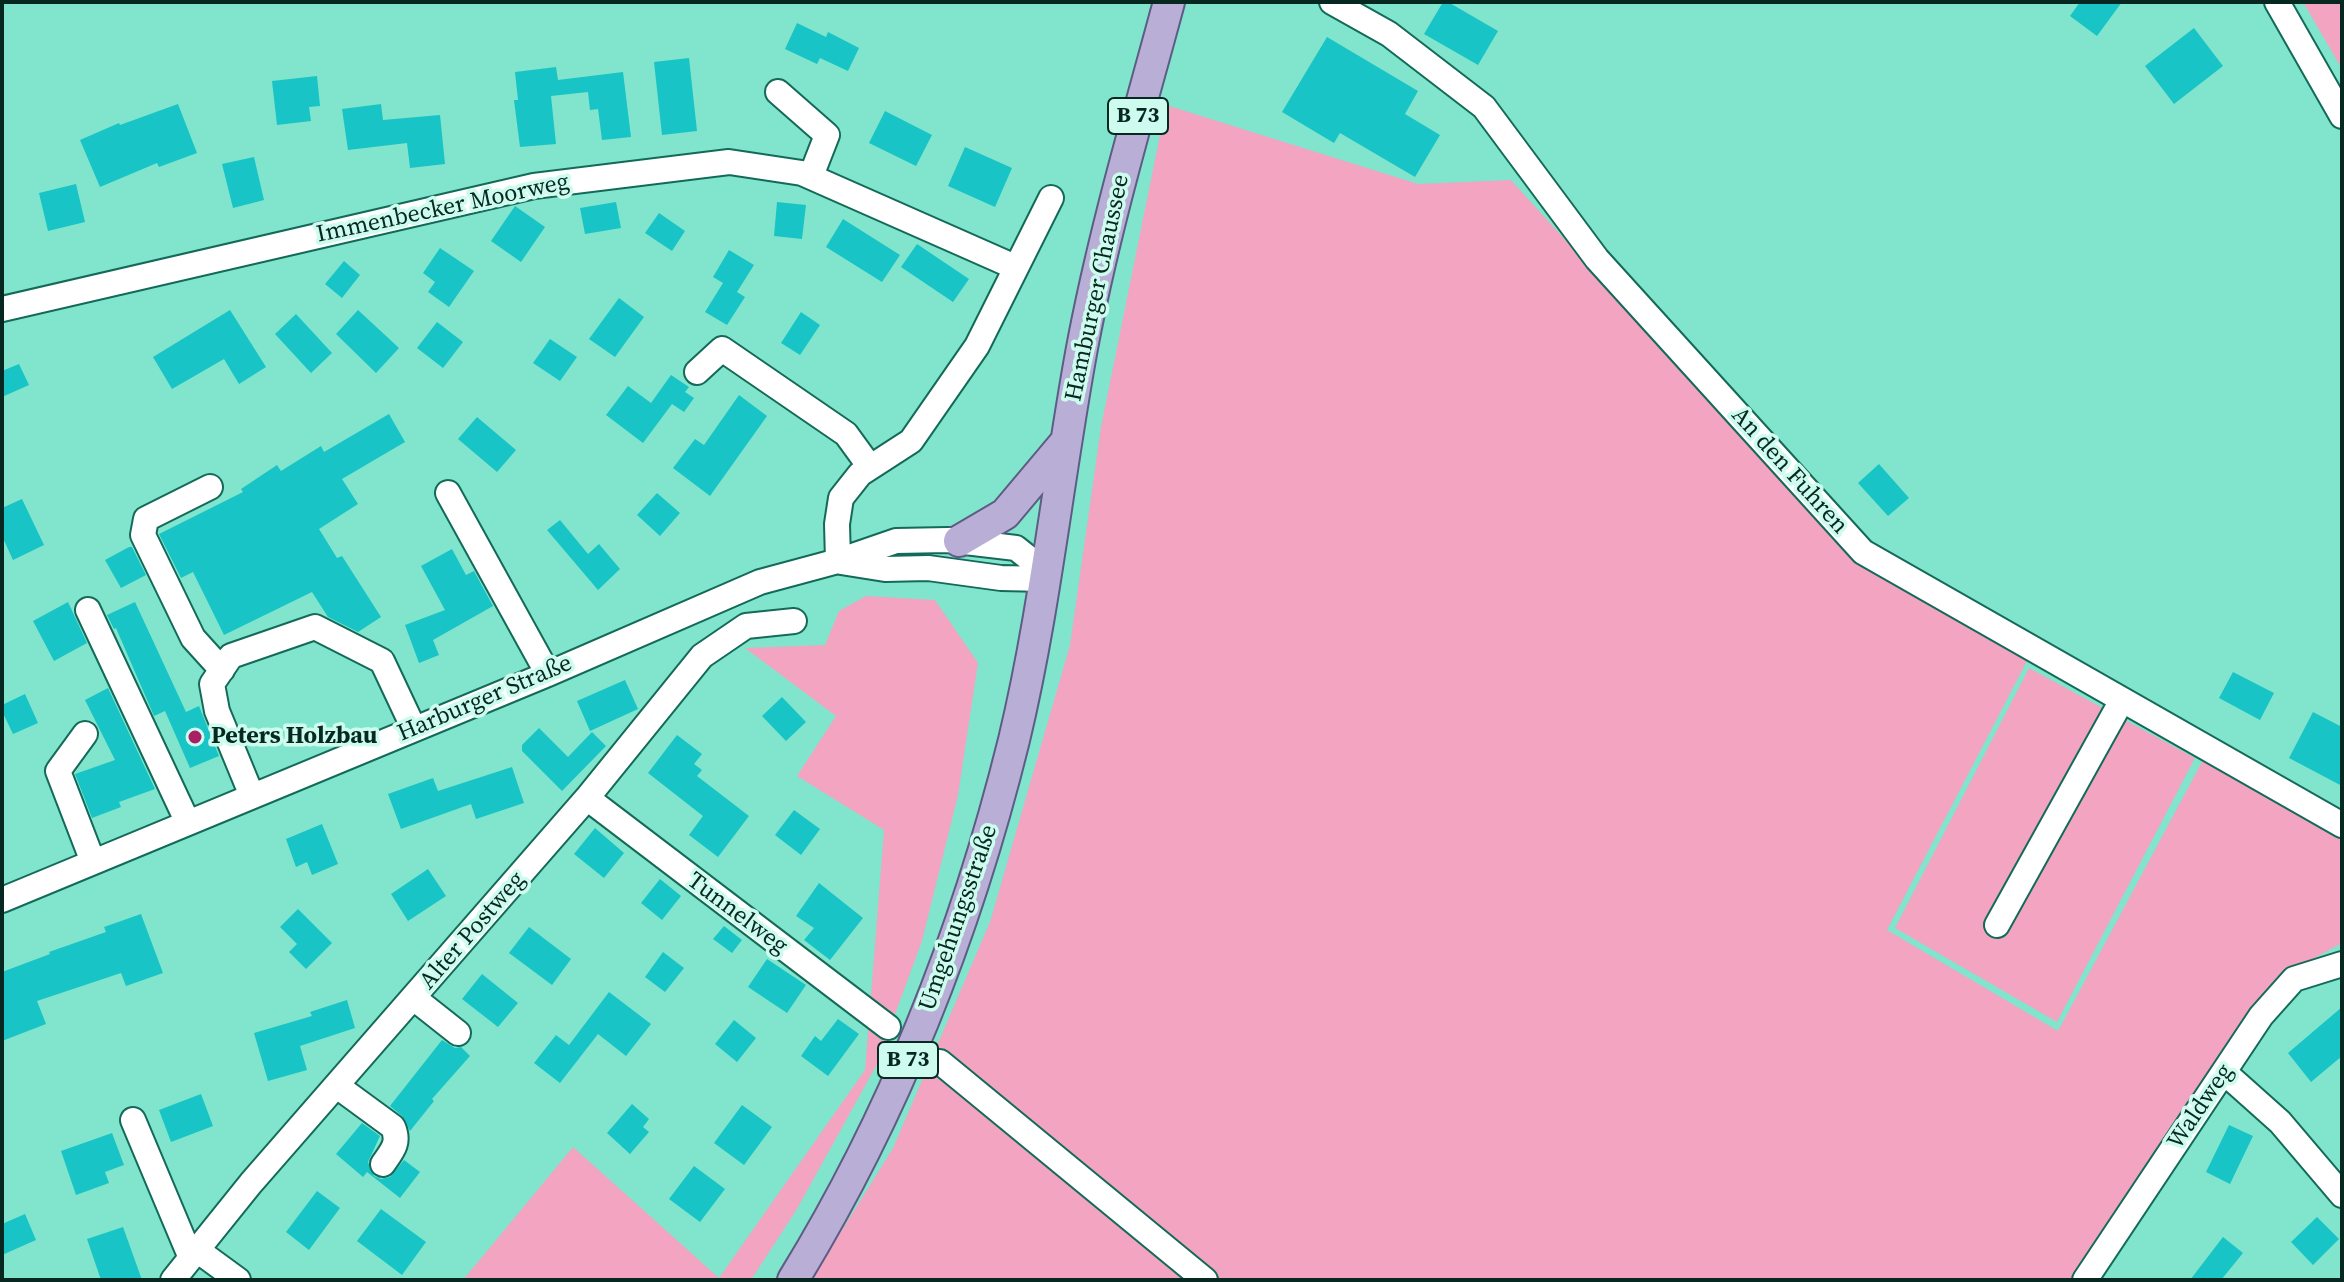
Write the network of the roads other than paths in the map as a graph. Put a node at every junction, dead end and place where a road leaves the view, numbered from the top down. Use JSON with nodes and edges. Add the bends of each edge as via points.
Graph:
{"nodes":[{"id":1,"x":1169,"y":2,"type":"edge"},
{"id":2,"x":1332,"y":2,"type":"edge"},
{"id":3,"x":2277,"y":2,"type":"edge"},
{"id":4,"x":778,"y":92,"type":"dead end"},
{"id":5,"x":2342,"y":116,"type":"edge"},
{"id":6,"x":811,"y":176,"type":"junction"},
{"id":7,"x":1051,"y":198,"type":"dead end"},
{"id":8,"x":1015,"y":267,"type":"junction"},
{"id":9,"x":2,"y":309,"type":"edge"},
{"id":10,"x":697,"y":372,"type":"dead end"},
{"id":11,"x":1067,"y":440,"type":"junction"},
{"id":12,"x":870,"y":467,"type":"junction"},
{"id":13,"x":210,"y":487,"type":"dead end"},
{"id":14,"x":448,"y":493,"type":"dead end"},
{"id":15,"x":959,"y":541,"type":"junction"},
{"id":16,"x":838,"y":561,"type":"junction"},
{"id":17,"x":1045,"y":579,"type":"junction"},
{"id":18,"x":88,"y":610,"type":"dead end"},
{"id":19,"x":794,"y":621,"type":"dead end"},
{"id":20,"x":222,"y":670,"type":"junction"},
{"id":21,"x":548,"y":674,"type":"junction"},
{"id":22,"x":2122,"y":700,"type":"junction"},
{"id":23,"x":414,"y":729,"type":"junction"},
{"id":24,"x":85,"y":734,"type":"dead end"},
{"id":25,"x":252,"y":796,"type":"junction"},
{"id":26,"x":587,"y":798,"type":"junction"},
{"id":27,"x":188,"y":823,"type":"junction"},
{"id":28,"x":2342,"y":825,"type":"edge"},
{"id":29,"x":93,"y":862,"type":"junction"},
{"id":30,"x":2,"y":900,"type":"edge"},
{"id":31,"x":1997,"y":925,"type":"dead end"},
{"id":32,"x":2342,"y":964,"type":"edge"},
{"id":33,"x":415,"y":999,"type":"junction"},
{"id":34,"x":888,"y":1027,"type":"dead end"},
{"id":35,"x":458,"y":1033,"type":"dead end"},
{"id":36,"x":940,"y":1062,"type":"dead end"},
{"id":37,"x":2224,"y":1072,"type":"junction"},
{"id":38,"x":337,"y":1086,"type":"junction"},
{"id":39,"x":133,"y":1120,"type":"dead end"},
{"id":40,"x":383,"y":1164,"type":"dead end"},
{"id":41,"x":2342,"y":1195,"type":"edge"},
{"id":42,"x":194,"y":1254,"type":"junction"},
{"id":43,"x":173,"y":1280,"type":"edge"},
{"id":44,"x":238,"y":1280,"type":"edge"},
{"id":45,"x":793,"y":1280,"type":"edge"},
{"id":46,"x":1205,"y":1280,"type":"edge"},
{"id":47,"x":2085,"y":1280,"type":"edge"}],
"edges":[{"from":1,"to":11,"type":"main road","name":"Hamburger Chaussee","number":"B 73","via":[[1107,229]]},
{"from":2,"to":22,"type":"street","name":"An den Fuhren","via":[[1389,34],[1484,107],[1597,259],[1863,552]]},
{"from":3,"to":5,"type":"street"},
{"from":4,"to":6,"type":"street","via":[[827,135]]},
{"from":6,"to":8,"type":"street","name":"Immenbecker Moorweg"},
{"from":6,"to":9,"type":"street","name":"Immenbecker Moorweg","via":[[729,162],[534,186]]},
{"from":7,"to":8,"type":"street"},
{"from":8,"to":12,"type":"street","via":[[977,346],[911,441]]},
{"from":10,"to":12,"type":"street","via":[[722,349],[846,434]]},
{"from":11,"to":15,"type":"main road","via":[[1005,514]]},
{"from":11,"to":17,"type":"main road","name":"Hamburger Chaussee","number":"B 73"},
{"from":12,"to":16,"type":"street","via":[[841,498]]},
{"from":13,"to":20,"type":"street","via":[[146,519],[143,535],[193,638]]},
{"from":14,"to":21,"type":"street"},
{"from":15,"to":16,"type":"street","name":"Harburger Straße","via":[[896,541]]},
{"from":15,"to":17,"type":"street","name":"Harburger Straße","via":[[1016,548]]},
{"from":16,"to":17,"type":"street","name":"Harburger Straße"},
{"from":16,"to":21,"type":"street","name":"Harburger Straße","via":[[760,582]]},
{"from":17,"to":45,"type":"main road","name":"Umgehungsstraße","number":"B 73","via":[[1014,737],[943,976],[876,1130]]},
{"from":18,"to":27,"type":"street"},
{"from":19,"to":26,"type":"street","name":"Alter Postweg","via":[[746,626],[702,656]]},
{"from":20,"to":23,"type":"street","via":[[231,656],[315,627],[382,661]]},
{"from":20,"to":25,"type":"street","via":[[212,684],[217,711]]},
{"from":21,"to":23,"type":"street","name":"Harburger Straße"},
{"from":22,"to":28,"type":"street","name":"An den Fuhren"},
{"from":22,"to":31,"type":"street"},
{"from":23,"to":25,"type":"street","name":"Harburger Straße"},
{"from":24,"to":29,"type":"street","via":[[58,771]]},
{"from":25,"to":27,"type":"street","name":"Harburger Straße"},
{"from":26,"to":33,"type":"street","name":"Alter Postweg"},
{"from":26,"to":34,"type":"street","name":"Tunnelweg"},
{"from":27,"to":29,"type":"street","name":"Harburger Straße"},
{"from":29,"to":30,"type":"street","name":"Harburger Straße"},
{"from":32,"to":37,"type":"street","name":"Waldweg","via":[[2294,979],[2261,1016]]},
{"from":33,"to":35,"type":"street"},
{"from":33,"to":38,"type":"street","name":"Alter Postweg"},
{"from":36,"to":46,"type":"street"},
{"from":37,"to":41,"type":"street","via":[[2280,1122]]},
{"from":37,"to":47,"type":"street","name":"Waldweg"},
{"from":38,"to":40,"type":"street","via":[[393,1127],[396,1146]]},
{"from":38,"to":42,"type":"street","name":"Alter Postweg"},
{"from":39,"to":42,"type":"street"},
{"from":42,"to":43,"type":"street","name":"Alter Postweg"},
{"from":42,"to":44,"type":"street"}]}
